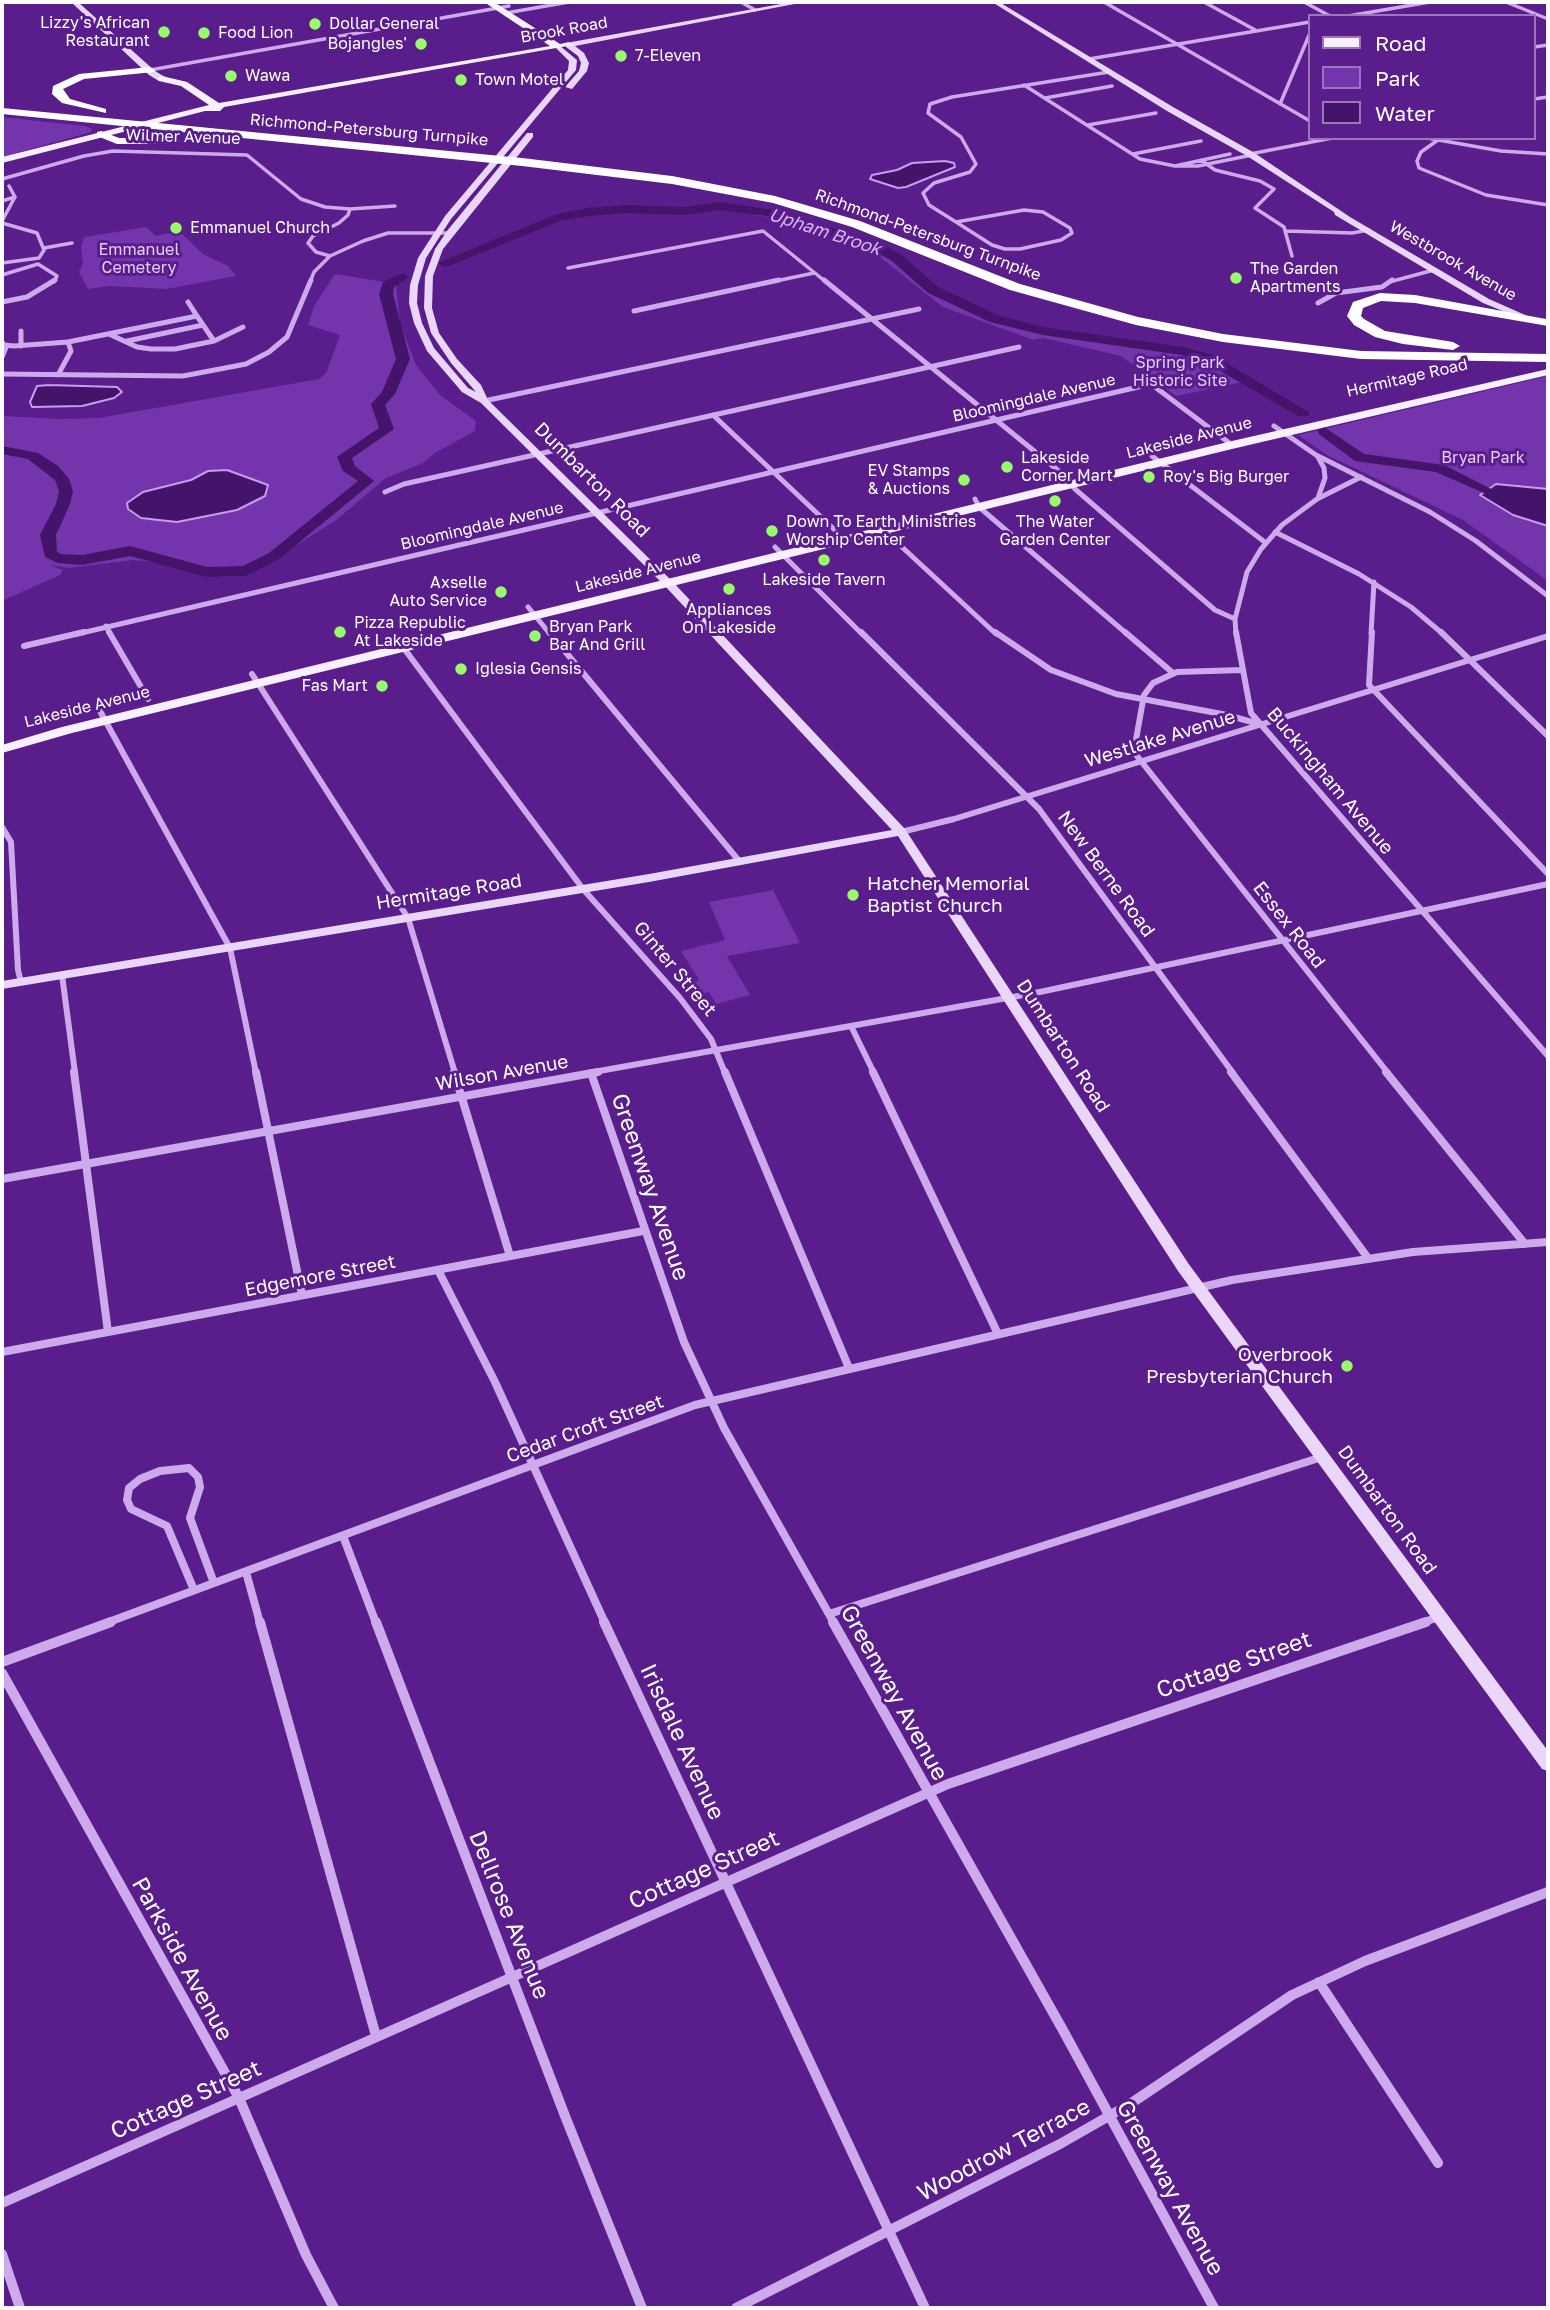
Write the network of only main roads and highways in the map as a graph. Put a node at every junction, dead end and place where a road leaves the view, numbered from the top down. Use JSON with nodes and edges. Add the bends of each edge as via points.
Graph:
{"nodes":[{"id":1,"x":74,"y":2,"type":"edge"},
{"id":2,"x":488,"y":2,"type":"edge"},
{"id":3,"x":781,"y":2,"type":"edge"},
{"id":4,"x":802,"y":2,"type":"edge"},
{"id":5,"x":995,"y":2,"type":"edge"},
{"id":6,"x":506,"y":8,"type":"edge"},
{"id":7,"x":753,"y":9,"type":"junction"},
{"id":8,"x":561,"y":44,"type":"junction"},
{"id":9,"x":150,"y":69,"type":"junction"},
{"id":10,"x":123,"y":73,"type":"junction"},
{"id":11,"x":162,"y":79,"type":"junction"},
{"id":12,"x":176,"y":81,"type":"junction"},
{"id":13,"x":197,"y":91,"type":"junction"},
{"id":14,"x":2,"y":106,"type":"edge"},
{"id":15,"x":220,"y":107,"type":"junction"},
{"id":16,"x":2,"y":111,"type":"edge"},
{"id":17,"x":176,"y":114,"type":"junction"},
{"id":18,"x":148,"y":120,"type":"junction"},
{"id":19,"x":105,"y":134,"type":"junction"},
{"id":20,"x":384,"y":150,"type":"junction"},
{"id":21,"x":2,"y":160,"type":"edge"},
{"id":22,"x":2,"y":168,"type":"edge"},
{"id":23,"x":1486,"y":301,"type":"junction"},
{"id":24,"x":1452,"y":306,"type":"junction"},
{"id":25,"x":1547,"y":323,"type":"edge"},
{"id":26,"x":1514,"y":349,"type":"junction"},
{"id":27,"x":1548,"y":350,"type":"edge"},
{"id":28,"x":1548,"y":358,"type":"edge"},
{"id":29,"x":1548,"y":364,"type":"edge"},
{"id":30,"x":1548,"y":372,"type":"edge"},
{"id":31,"x":484,"y":401,"type":"junction"},
{"id":32,"x":1279,"y":430,"type":"junction"},
{"id":33,"x":880,"y":527,"type":"junction"},
{"id":34,"x":779,"y":551,"type":"junction"},
{"id":35,"x":664,"y":579,"type":"junction"},
{"id":36,"x":255,"y":679,"type":"junction"},
{"id":37,"x":102,"y":716,"type":"junction"},
{"id":38,"x":2,"y":738,"type":"edge"},
{"id":39,"x":2,"y":749,"type":"edge"},
{"id":40,"x":901,"y":832,"type":"junction"},
{"id":41,"x":2,"y":985,"type":"edge"},
{"id":42,"x":1545,"y":1755,"type":"edge"}],
"edges":[{"from":1,"to":9,"type":"main road","name":"Wilmer Avenue"},
{"from":2,"to":6,"type":"main road"},
{"from":3,"to":7,"type":"main road","name":"Brook Road"},
{"from":4,"to":7,"type":"main road","name":"Brook Road"},
{"from":5,"to":23,"type":"main road","name":"Westbrook Avenue"},
{"from":6,"to":8,"type":"main road"},
{"from":7,"to":8,"type":"main road","name":"Brook Road"},
{"from":8,"to":15,"type":"main road","name":"Brook Road"},
{"from":8,"to":31,"type":"main road","name":"Dumbarton Road","via":[[583,57],[583,71],[450,233],[429,276],[428,308],[435,332]]},
{"from":8,"to":31,"type":"main road","name":"Dumbarton Road","via":[[572,57],[573,67],[438,232],[415,279],[418,323],[430,349],[465,390]]},
{"from":9,"to":10,"type":"highway"},
{"from":9,"to":11,"type":"main road","name":"Wilmer Avenue"},
{"from":9,"to":12,"type":"main road","name":"Wilmer Avenue"},
{"from":10,"to":11,"type":"highway"},
{"from":10,"to":18,"type":"highway","via":[[74,78],[60,85],[58,94],[83,107]]},
{"from":11,"to":12,"type":"main road","name":"Wilmer Avenue"},
{"from":12,"to":13,"type":"main road","name":"Wilmer Avenue"},
{"from":13,"to":15,"type":"main road","name":"Wilmer Avenue"},
{"from":13,"to":17,"type":"main road","via":[[196,100]]},
{"from":14,"to":18,"type":"highway","name":"Richmond-Petersburg Turnpike"},
{"from":15,"to":17,"type":"main road","name":"Brook Road"},
{"from":15,"to":19,"type":"main road","name":"Brook Road","via":[[125,133]]},
{"from":16,"to":20,"type":"highway","name":"Richmond-Petersburg Turnpike"},
{"from":17,"to":19,"type":"main road","name":"Brook Road"},
{"from":18,"to":26,"type":"highway","name":"Richmond-Petersburg Turnpike","via":[[696,176],[841,210],[1016,278],[1168,318],[1362,345]]},
{"from":19,"to":20,"type":"highway","via":[[117,141]]},
{"from":19,"to":21,"type":"main road","name":"Brook Road"},
{"from":19,"to":22,"type":"main road","name":"Brook Road"},
{"from":20,"to":28,"type":"highway","name":"Richmond-Petersburg Turnpike","via":[[672,180],[775,200],[856,224],[1004,283],[1076,306],[1223,338],[1360,355]]},
{"from":23,"to":24,"type":"highway"},
{"from":23,"to":25,"type":"main road","name":"Westbrook Avenue"},
{"from":24,"to":25,"type":"highway"},
{"from":24,"to":26,"type":"highway","via":[[1380,297],[1358,305],[1354,316],[1369,329],[1403,340]]},
{"from":26,"to":27,"type":"highway","name":"Richmond-Petersburg Turnpike"},
{"from":29,"to":32,"type":"main road","name":"Hermitage Road"},
{"from":30,"to":32,"type":"main road","name":"Hermitage Road"},
{"from":31,"to":35,"type":"main road","name":"Dumbarton Road"},
{"from":32,"to":33,"type":"main road","name":"Lakeside Avenue"},
{"from":33,"to":34,"type":"main road","name":"Lakeside Avenue"},
{"from":33,"to":34,"type":"main road","name":"Lakeside Avenue","via":[[837,532]]},
{"from":34,"to":35,"type":"main road","name":"Lakeside Avenue"},
{"from":35,"to":36,"type":"main road","name":"Lakeside Avenue"},
{"from":35,"to":40,"type":"main road","name":"Dumbarton Road"},
{"from":36,"to":37,"type":"main road","name":"Lakeside Avenue"},
{"from":36,"to":37,"type":"main road","name":"Lakeside Avenue","via":[[148,699]]},
{"from":37,"to":38,"type":"main road","name":"Lakeside Avenue"},
{"from":37,"to":39,"type":"main road","name":"Lakeside Avenue"},
{"from":40,"to":41,"type":"main road","name":"Hermitage Road"},
{"from":40,"to":42,"type":"main road","name":"Dumbarton Road","via":[[1198,1288]]}]}
